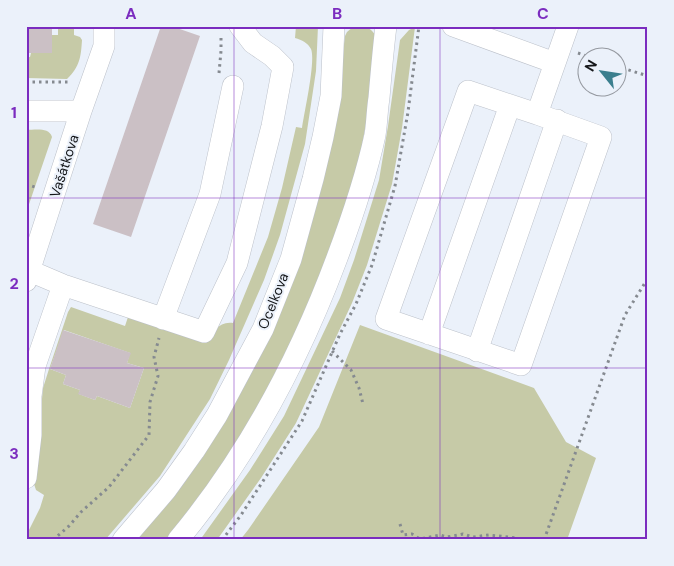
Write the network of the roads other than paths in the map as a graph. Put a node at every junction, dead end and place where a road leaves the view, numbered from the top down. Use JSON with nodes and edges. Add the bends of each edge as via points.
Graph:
{"nodes":[{"id":1,"x":104,"y":26,"type":"edge"},
{"id":2,"x":240,"y":26,"type":"edge"},
{"id":3,"x":334,"y":26,"type":"edge"},
{"id":4,"x":386,"y":26,"type":"edge"},
{"id":5,"x":453,"y":26,"type":"edge"},
{"id":6,"x":568,"y":26,"type":"edge"},
{"id":7,"x":555,"y":63,"type":"junction"},
{"id":8,"x":225,"y":82,"type":"road end"},
{"id":9,"x":510,"y":105,"type":"junction"},
{"id":10,"x":26,"y":111,"type":"edge"},
{"id":11,"x":73,"y":111,"type":"junction"},
{"id":12,"x":536,"y":114,"type":"junction"},
{"id":13,"x":557,"y":120,"type":"junction"},
{"id":14,"x":28,"y":276,"type":"edge"},
{"id":15,"x":63,"y":286,"type":"junction"},
{"id":16,"x":163,"y":319,"type":"junction"},
{"id":17,"x":429,"y":334,"type":"junction"},
{"id":18,"x":477,"y":351,"type":"junction"},
{"id":19,"x":29,"y":399,"type":"edge"},
{"id":20,"x":26,"y":478,"type":"edge"},
{"id":21,"x":123,"y":540,"type":"edge"},
{"id":22,"x":178,"y":540,"type":"edge"}],
"edges":[{"from":1,"to":11,"type":"street","name":"Vašátkova","via":[[104,46]]},
{"from":2,"to":16,"type":"street","name":"Vašátkova","via":[[253,44],[283,67],[272,126],[237,262],[204,332]]},
{"from":3,"to":21,"type":"street","name":"Ocelkova","via":[[331,96],[324,137],[291,258],[263,330],[194,451]]},
{"from":4,"to":22,"type":"street","via":[[375,134],[356,207],[325,288],[274,400],[219,486]]},
{"from":5,"to":7,"type":"street"},
{"from":6,"to":7,"type":"street"},
{"from":7,"to":12,"type":"street"},
{"from":8,"to":16,"type":"street","via":[[210,194]]},
{"from":9,"to":12,"type":"street"},
{"from":9,"to":17,"type":"street"},
{"from":9,"to":17,"type":"street","via":[[468,91],[386,319]]},
{"from":10,"to":11,"type":"street"},
{"from":11,"to":14,"type":"street","name":"Vašátkova"},
{"from":12,"to":13,"type":"street"},
{"from":13,"to":18,"type":"street"},
{"from":13,"to":18,"type":"street","via":[[601,137],[520,365]]},
{"from":14,"to":15,"type":"street","name":"Vašátkova"},
{"from":15,"to":16,"type":"street","name":"Vašátkova"},
{"from":15,"to":19,"type":"street","via":[[35,366]]},
{"from":17,"to":18,"type":"street"},
{"from":19,"to":20,"type":"street","via":[[32,435]]}]}
